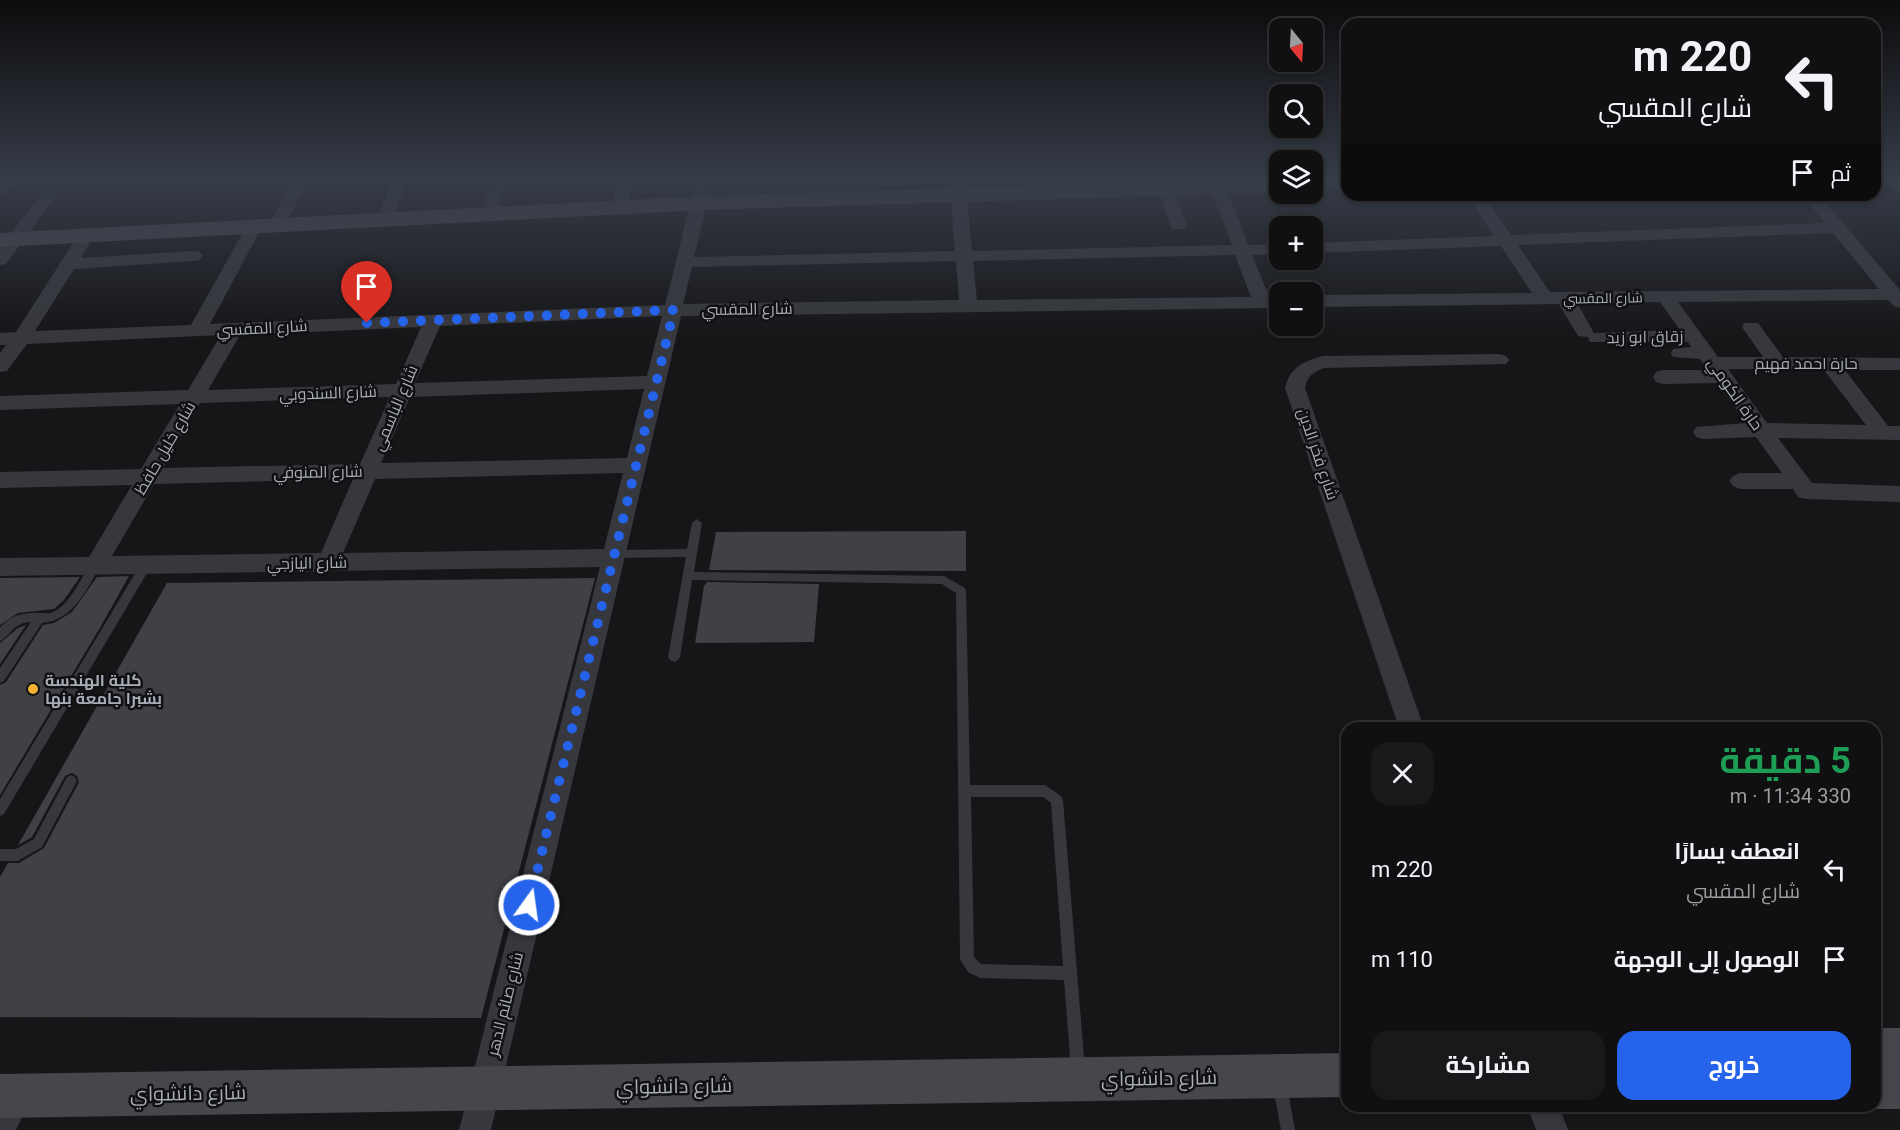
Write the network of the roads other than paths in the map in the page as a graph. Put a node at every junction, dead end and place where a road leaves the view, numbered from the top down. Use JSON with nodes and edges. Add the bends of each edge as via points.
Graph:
{"nodes":[{"id":1,"x":208,"y":230,"type":"edge"},
{"id":2,"x":252,"y":230,"type":"edge"},
{"id":3,"x":694,"y":230,"type":"edge"},
{"id":4,"x":963,"y":230,"type":"edge"},
{"id":5,"x":1234,"y":230,"type":"edge"},
{"id":6,"x":1499,"y":230,"type":"edge"},
{"id":7,"x":1797,"y":230,"type":"edge"},
{"id":8,"x":1839,"y":230,"type":"edge"},
{"id":9,"x":85,"y":237,"type":"junction"},
{"id":10,"x":8,"y":240,"type":"edge"},
{"id":11,"x":1507,"y":242,"type":"junction"},
{"id":12,"x":1323,"y":248,"type":"edge"},
{"id":13,"x":1269,"y":249,"type":"edge"},
{"id":14,"x":1242,"y":250,"type":"junction"},
{"id":15,"x":965,"y":254,"type":"junction"},
{"id":16,"x":194,"y":256,"type":"dead end"},
{"id":17,"x":0,"y":260,"type":"edge"},
{"id":18,"x":686,"y":262,"type":"junction"},
{"id":19,"x":68,"y":264,"type":"junction"},
{"id":20,"x":1665,"y":297,"type":"junction"},
{"id":21,"x":1269,"y":298,"type":"edge"},
{"id":22,"x":1545,"y":298,"type":"junction"},
{"id":23,"x":1565,"y":298,"type":"junction"},
{"id":24,"x":1897,"y":298,"type":"edge"},
{"id":25,"x":1323,"y":301,"type":"edge"},
{"id":26,"x":1269,"y":302,"type":"edge"},
{"id":27,"x":969,"y":306,"type":"junction"},
{"id":28,"x":674,"y":310,"type":"junction"},
{"id":29,"x":433,"y":320,"type":"junction"},
{"id":30,"x":1751,"y":327,"type":"dead end"},
{"id":31,"x":234,"y":329,"type":"junction"},
{"id":32,"x":197,"y":330,"type":"junction"},
{"id":33,"x":1694,"y":336,"type":"junction"},
{"id":34,"x":0,"y":339,"type":"edge"},
{"id":35,"x":21,"y":339,"type":"junction"},
{"id":36,"x":1680,"y":352,"type":"dead end"},
{"id":37,"x":1499,"y":360,"type":"dead end"},
{"id":38,"x":1777,"y":363,"type":"junction"},
{"id":39,"x":1829,"y":363,"type":"junction"},
{"id":40,"x":1713,"y":364,"type":"junction"},
{"id":41,"x":0,"y":366,"type":"edge"},
{"id":42,"x":1897,"y":367,"type":"edge"},
{"id":43,"x":1663,"y":377,"type":"dead end"},
{"id":44,"x":656,"y":382,"type":"junction"},
{"id":45,"x":402,"y":391,"type":"junction"},
{"id":46,"x":195,"y":397,"type":"junction"},
{"id":47,"x":0,"y":403,"type":"edge"},
{"id":48,"x":1760,"y":430,"type":"junction"},
{"id":49,"x":1702,"y":432,"type":"dead end"},
{"id":50,"x":1891,"y":433,"type":"edge"},
{"id":51,"x":636,"y":465,"type":"junction"},
{"id":52,"x":368,"y":471,"type":"junction"},
{"id":53,"x":149,"y":477,"type":"junction"},
{"id":54,"x":0,"y":480,"type":"edge"},
{"id":55,"x":1740,"y":480,"type":"dead end"},
{"id":56,"x":1802,"y":486,"type":"junction"},
{"id":57,"x":1900,"y":494,"type":"edge"},
{"id":58,"x":697,"y":523,"type":"dead end"},
{"id":59,"x":692,"y":553,"type":"junction"},
{"id":60,"x":614,"y":556,"type":"junction"},
{"id":61,"x":328,"y":562,"type":"junction"},
{"id":62,"x":146,"y":565,"type":"junction"},
{"id":63,"x":95,"y":566,"type":"junction"},
{"id":64,"x":0,"y":567,"type":"edge"},
{"id":65,"x":688,"y":576,"type":"junction"},
{"id":66,"x":40,"y":617,"type":"junction"},
{"id":67,"x":0,"y":636,"type":"edge"},
{"id":68,"x":674,"y":657,"type":"dead end"},
{"id":69,"x":0,"y":678,"type":"edge"},
{"id":70,"x":1410,"y":722,"type":"edge"},
{"id":71,"x":70,"y":781,"type":"dead end"},
{"id":72,"x":964,"y":791,"type":"junction"},
{"id":73,"x":0,"y":810,"type":"edge"},
{"id":74,"x":0,"y":855,"type":"edge"},
{"id":75,"x":1071,"y":973,"type":"junction"},
{"id":76,"x":1881,"y":1049,"type":"edge"},
{"id":77,"x":1900,"y":1049,"type":"edge"},
{"id":78,"x":1341,"y":1075,"type":"edge"},
{"id":79,"x":1278,"y":1076,"type":"junction"},
{"id":80,"x":1079,"y":1080,"type":"junction"},
{"id":81,"x":1881,"y":1087,"type":"edge"},
{"id":82,"x":1900,"y":1087,"type":"edge"},
{"id":83,"x":5,"y":1107,"type":"edge"},
{"id":84,"x":479,"y":1110,"type":"edge"},
{"id":85,"x":1545,"y":1112,"type":"edge"},
{"id":86,"x":1288,"y":1130,"type":"edge"},
{"id":87,"x":1552,"y":1130,"type":"edge"}],
"edges":[{"from":1,"to":9,"type":"street"},
{"from":2,"to":32,"type":"street"},
{"from":3,"to":18,"type":"street","name":"شارع صائم الدهر"},
{"from":4,"to":15,"type":"street"},
{"from":5,"to":14,"type":"street"},
{"from":6,"to":11,"type":"street"},
{"from":7,"to":11,"type":"street"},
{"from":8,"to":24,"type":"street"},
{"from":9,"to":10,"type":"street"},
{"from":9,"to":19,"type":"street"},
{"from":10,"to":17,"type":"street"},
{"from":11,"to":12,"type":"street"},
{"from":11,"to":22,"type":"street"},
{"from":13,"to":14,"type":"street"},
{"from":14,"to":15,"type":"street"},
{"from":14,"to":21,"type":"street"},
{"from":15,"to":18,"type":"street"},
{"from":15,"to":27,"type":"street"},
{"from":16,"to":19,"type":"street"},
{"from":18,"to":28,"type":"street","name":"شارع صائم الدهر"},
{"from":19,"to":35,"type":"street"},
{"from":20,"to":23,"type":"street","name":"شارع المقسي"},
{"from":20,"to":24,"type":"street","name":"شارع المقسي"},
{"from":20,"to":33,"type":"street","name":"حارة الكومي"},
{"from":22,"to":23,"type":"street","name":"شارع المقسي"},
{"from":22,"to":25,"type":"street","name":"شارع المقسي"},
{"from":23,"to":33,"type":"street","name":"زقاق ابو زيد","via":[[1591,335]]},
{"from":26,"to":27,"type":"street","name":"شارع المقسي"},
{"from":27,"to":28,"type":"street","name":"شارع المقسي"},
{"from":28,"to":29,"type":"street","name":"شارع المقسي"},
{"from":28,"to":44,"type":"street","name":"شارع صائم الدهر"},
{"from":29,"to":31,"type":"street","name":"شارع المقسي"},
{"from":29,"to":45,"type":"street","name":"شارع الباسمي"},
{"from":30,"to":38,"type":"street"},
{"from":31,"to":32,"type":"street","name":"شارع المقسي"},
{"from":31,"to":46,"type":"street","name":"شارع خليل حافظ"},
{"from":32,"to":35,"type":"street","name":"شارع المقسي"},
{"from":33,"to":40,"type":"street","name":"حارة الكومي"},
{"from":34,"to":35,"type":"street","name":"شارع المقسي"},
{"from":35,"to":41,"type":"street"},
{"from":36,"to":40,"type":"street"},
{"from":37,"to":70,"type":"street","name":"شارع فخر الدين","via":[[1323,362],[1307,366],[1297,375],[1295,387]]},
{"from":38,"to":39,"type":"street","name":"حارة احمد فهيم"},
{"from":38,"to":40,"type":"street","name":"حارة احمد فهيم"},
{"from":39,"to":42,"type":"street","name":"حارة احمد فهيم"},
{"from":39,"to":50,"type":"street"},
{"from":40,"to":43,"type":"street"},
{"from":40,"to":48,"type":"street","name":"حارة الكومي"},
{"from":44,"to":45,"type":"street","name":"شارع السندوبي"},
{"from":44,"to":51,"type":"street","name":"شارع صائم الدهر"},
{"from":45,"to":46,"type":"street","name":"شارع السندوبي"},
{"from":45,"to":52,"type":"street","name":"شارع الباسمي"},
{"from":46,"to":47,"type":"street","name":"شارع السندوبي"},
{"from":46,"to":53,"type":"street","name":"شارع خليل حافظ"},
{"from":48,"to":49,"type":"street"},
{"from":48,"to":50,"type":"street"},
{"from":48,"to":56,"type":"street","name":"حارة الكومي"},
{"from":51,"to":52,"type":"street","name":"شارع المنوفي"},
{"from":51,"to":60,"type":"street","name":"شارع صائم الدهر"},
{"from":52,"to":53,"type":"street","name":"شارع المنوفي"},
{"from":52,"to":61,"type":"street","name":"شارع الباسمي"},
{"from":53,"to":54,"type":"street","name":"شارع المنوفي"},
{"from":53,"to":63,"type":"street","name":"شارع خليل حافظ"},
{"from":55,"to":56,"type":"street"},
{"from":56,"to":57,"type":"street"},
{"from":58,"to":59,"type":"lane"},
{"from":59,"to":60,"type":"lane"},
{"from":59,"to":65,"type":"lane"},
{"from":60,"to":61,"type":"street","name":"شارع اليازجي"},
{"from":60,"to":84,"type":"street","name":"شارع صائم الدهر"},
{"from":61,"to":62,"type":"street","name":"شارع اليازجي"},
{"from":62,"to":63,"type":"street","name":"شارع اليازجي"},
{"from":62,"to":73,"type":"lane"},
{"from":63,"to":64,"type":"street","name":"شارع اليازجي"},
{"from":63,"to":66,"type":"lane","via":[[63,612],[50,618]]},
{"from":65,"to":68,"type":"lane"},
{"from":65,"to":72,"type":"lane","via":[[944,580],[954,584],[963,599]]},
{"from":66,"to":67,"type":"lane","via":[[20,618]]},
{"from":66,"to":69,"type":"lane"},
{"from":71,"to":74,"type":"lane","via":[[38,843],[18,855]]},
{"from":72,"to":75,"type":"lane","via":[[1045,791],[1057,800]]},
{"from":72,"to":75,"type":"lane","via":[[967,958],[980,971]]},
{"from":75,"to":80,"type":"lane"},
{"from":76,"to":77,"type":"street"},
{"from":78,"to":79,"type":"street","name":"شارع دانشواي"},
{"from":79,"to":80,"type":"street","name":"شارع دانشواي"},
{"from":79,"to":86,"type":"lane"},
{"from":80,"to":84,"type":"street","name":"شارع دانشواي"},
{"from":81,"to":82,"type":"street"},
{"from":83,"to":84,"type":"street","name":"شارع دانشواي"},
{"from":85,"to":87,"type":"street"}]}
